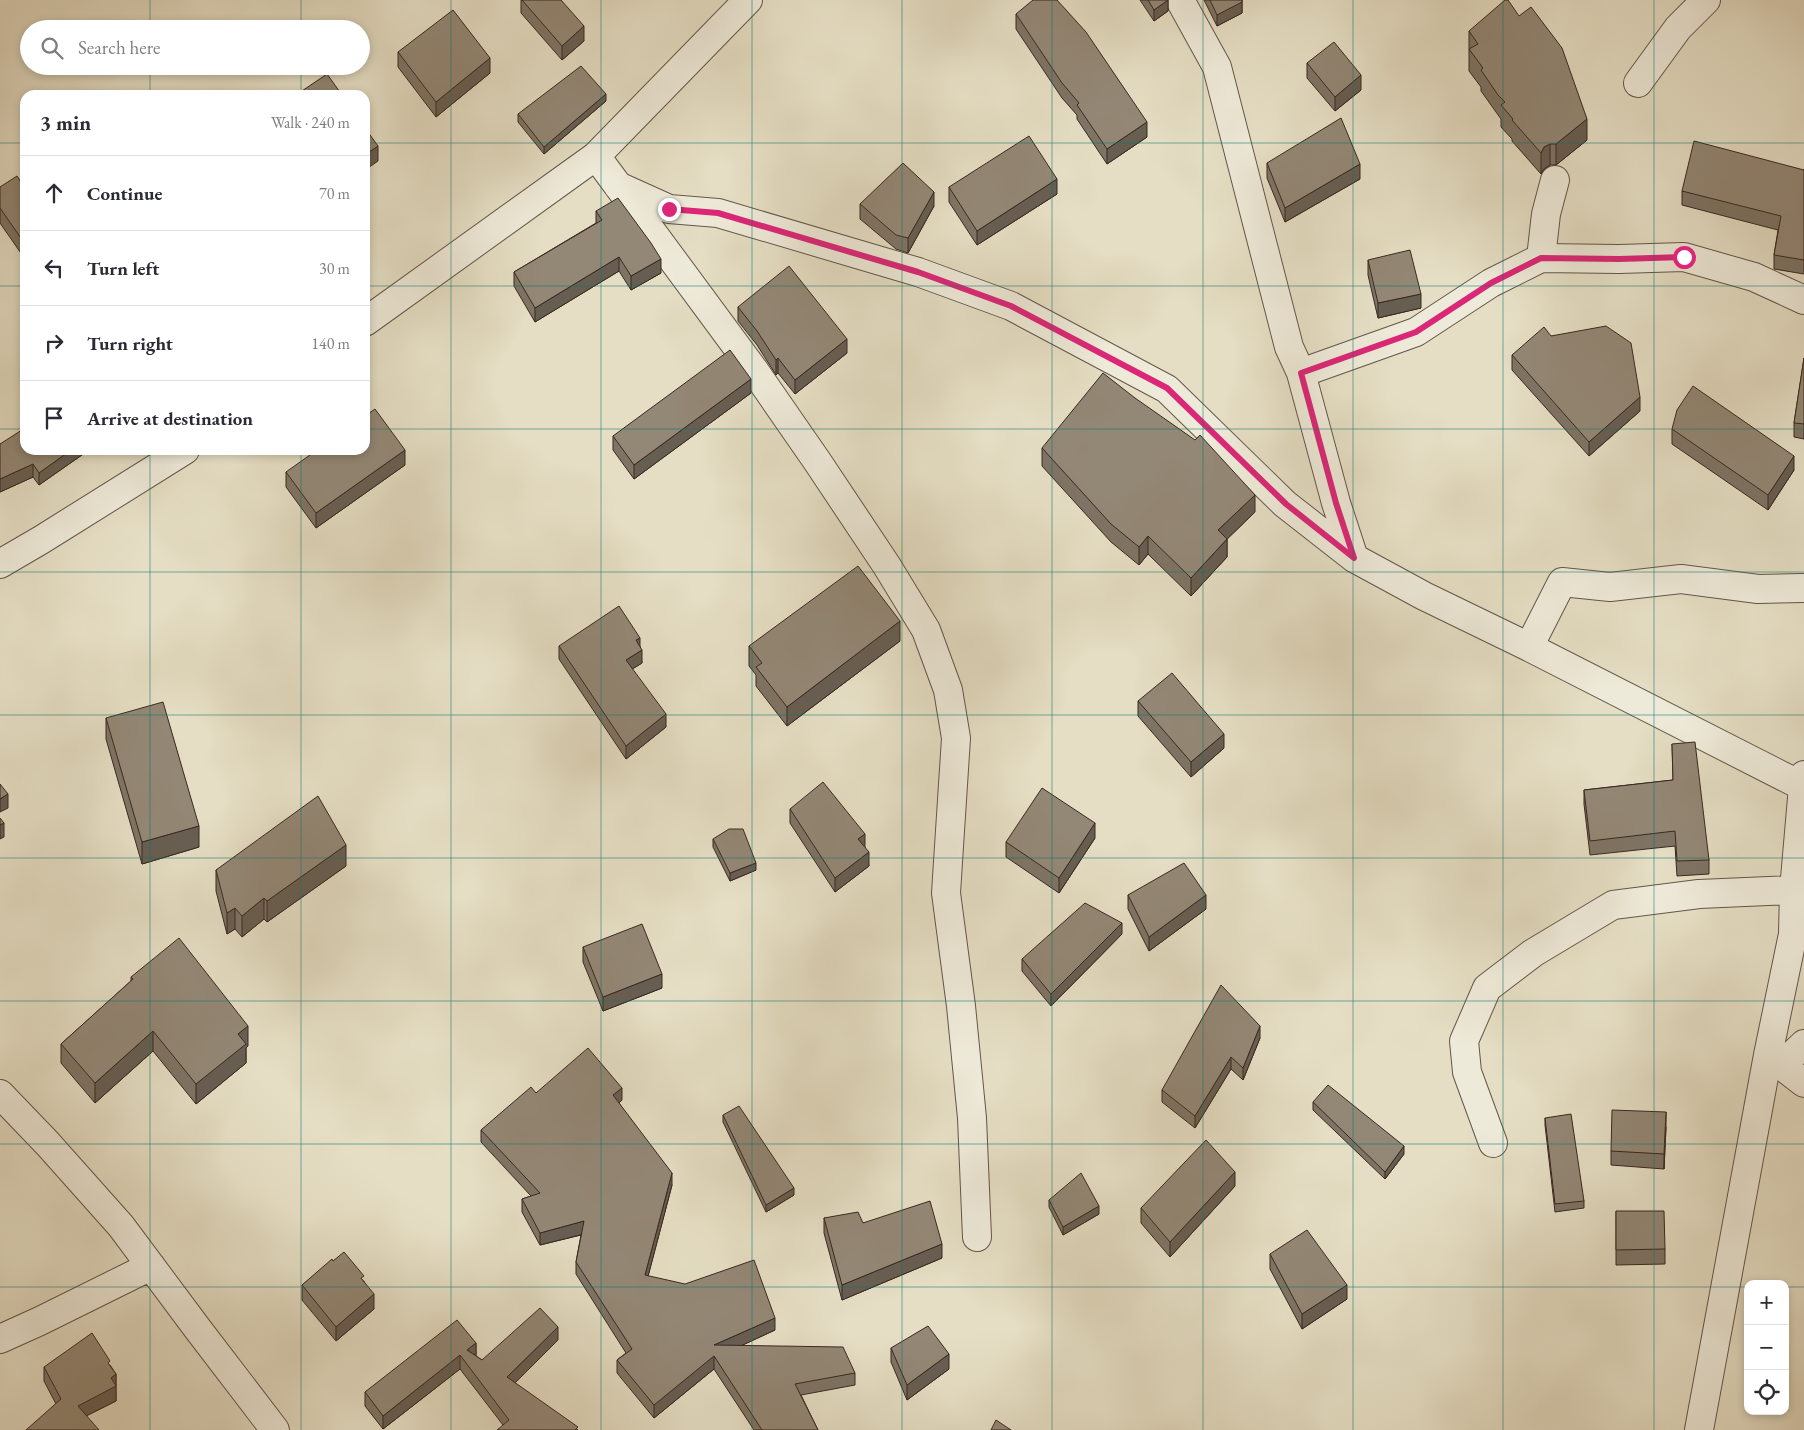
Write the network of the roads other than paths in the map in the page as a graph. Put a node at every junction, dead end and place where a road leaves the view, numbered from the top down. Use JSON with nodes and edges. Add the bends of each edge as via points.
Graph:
{"nodes":[{"id":1,"x":748,"y":0,"type":"edge"},
{"id":2,"x":1180,"y":0,"type":"edge"},
{"id":3,"x":1706,"y":0,"type":"edge"},
{"id":4,"x":1638,"y":84,"type":"dead end"},
{"id":5,"x":596,"y":156,"type":"junction"},
{"id":6,"x":1555,"y":180,"type":"dead end"},
{"id":7,"x":618,"y":186,"type":"junction"},
{"id":8,"x":1541,"y":258,"type":"junction"},
{"id":9,"x":1804,"y":300,"type":"edge"},
{"id":10,"x":370,"y":318,"type":"edge"},
{"id":11,"x":1301,"y":373,"type":"junction"},
{"id":12,"x":178,"y":455,"type":"edge"},
{"id":13,"x":1354,"y":558,"type":"junction"},
{"id":14,"x":0,"y":564,"type":"edge"},
{"id":15,"x":1804,"y":588,"type":"edge"},
{"id":16,"x":1529,"y":647,"type":"junction"},
{"id":17,"x":1803,"y":780,"type":"edge"},
{"id":18,"x":1794,"y":890,"type":"junction"},
{"id":19,"x":1798,"y":934,"type":"edge"},
{"id":20,"x":1804,"y":1044,"type":"edge"},
{"id":21,"x":1775,"y":1060,"type":"junction"},
{"id":22,"x":1804,"y":1084,"type":"edge"},
{"id":23,"x":0,"y":1094,"type":"edge"},
{"id":24,"x":1493,"y":1143,"type":"dead end"},
{"id":25,"x":977,"y":1237,"type":"dead end"},
{"id":26,"x":151,"y":1266,"type":"junction"},
{"id":27,"x":0,"y":1339,"type":"edge"},
{"id":28,"x":276,"y":1430,"type":"edge"},
{"id":29,"x":1699,"y":1430,"type":"edge"}],
"edges":[{"from":1,"to":5,"type":"street"},
{"from":2,"to":11,"type":"street","via":[[1217,67],[1289,347]]},
{"from":3,"to":4,"type":"street","via":[[1678,28]]},
{"from":5,"to":7,"type":"street"},
{"from":5,"to":10,"type":"street"},
{"from":6,"to":8,"type":"street","via":[[1546,214]]},
{"from":7,"to":13,"type":"street","via":[[669,209],[737,218],[918,272],[1011,306],[1167,388],[1286,504]]},
{"from":7,"to":25,"type":"street","via":[[754,370],[876,550],[926,630],[948,690],[956,738],[946,893],[972,1118]]},
{"from":8,"to":9,"type":"street","via":[[1684,257],[1754,277]]},
{"from":8,"to":11,"type":"street","via":[[1491,283],[1416,332]]},
{"from":11,"to":13,"type":"street"},
{"from":12,"to":14,"type":"street"},
{"from":13,"to":16,"type":"street"},
{"from":15,"to":16,"type":"street","via":[[1758,589],[1680,579],[1610,587],[1562,582]]},
{"from":16,"to":17,"type":"street"},
{"from":17,"to":18,"type":"street"},
{"from":18,"to":19,"type":"street"},
{"from":18,"to":24,"type":"street","via":[[1699,894],[1613,905],[1533,953],[1487,988],[1464,1041],[1467,1072]]},
{"from":19,"to":21,"type":"street"},
{"from":20,"to":21,"type":"street"},
{"from":21,"to":22,"type":"street"},
{"from":21,"to":29,"type":"street"},
{"from":23,"to":26,"type":"street","via":[[94,1196]]},
{"from":26,"to":27,"type":"street"},
{"from":26,"to":28,"type":"street"}]}
